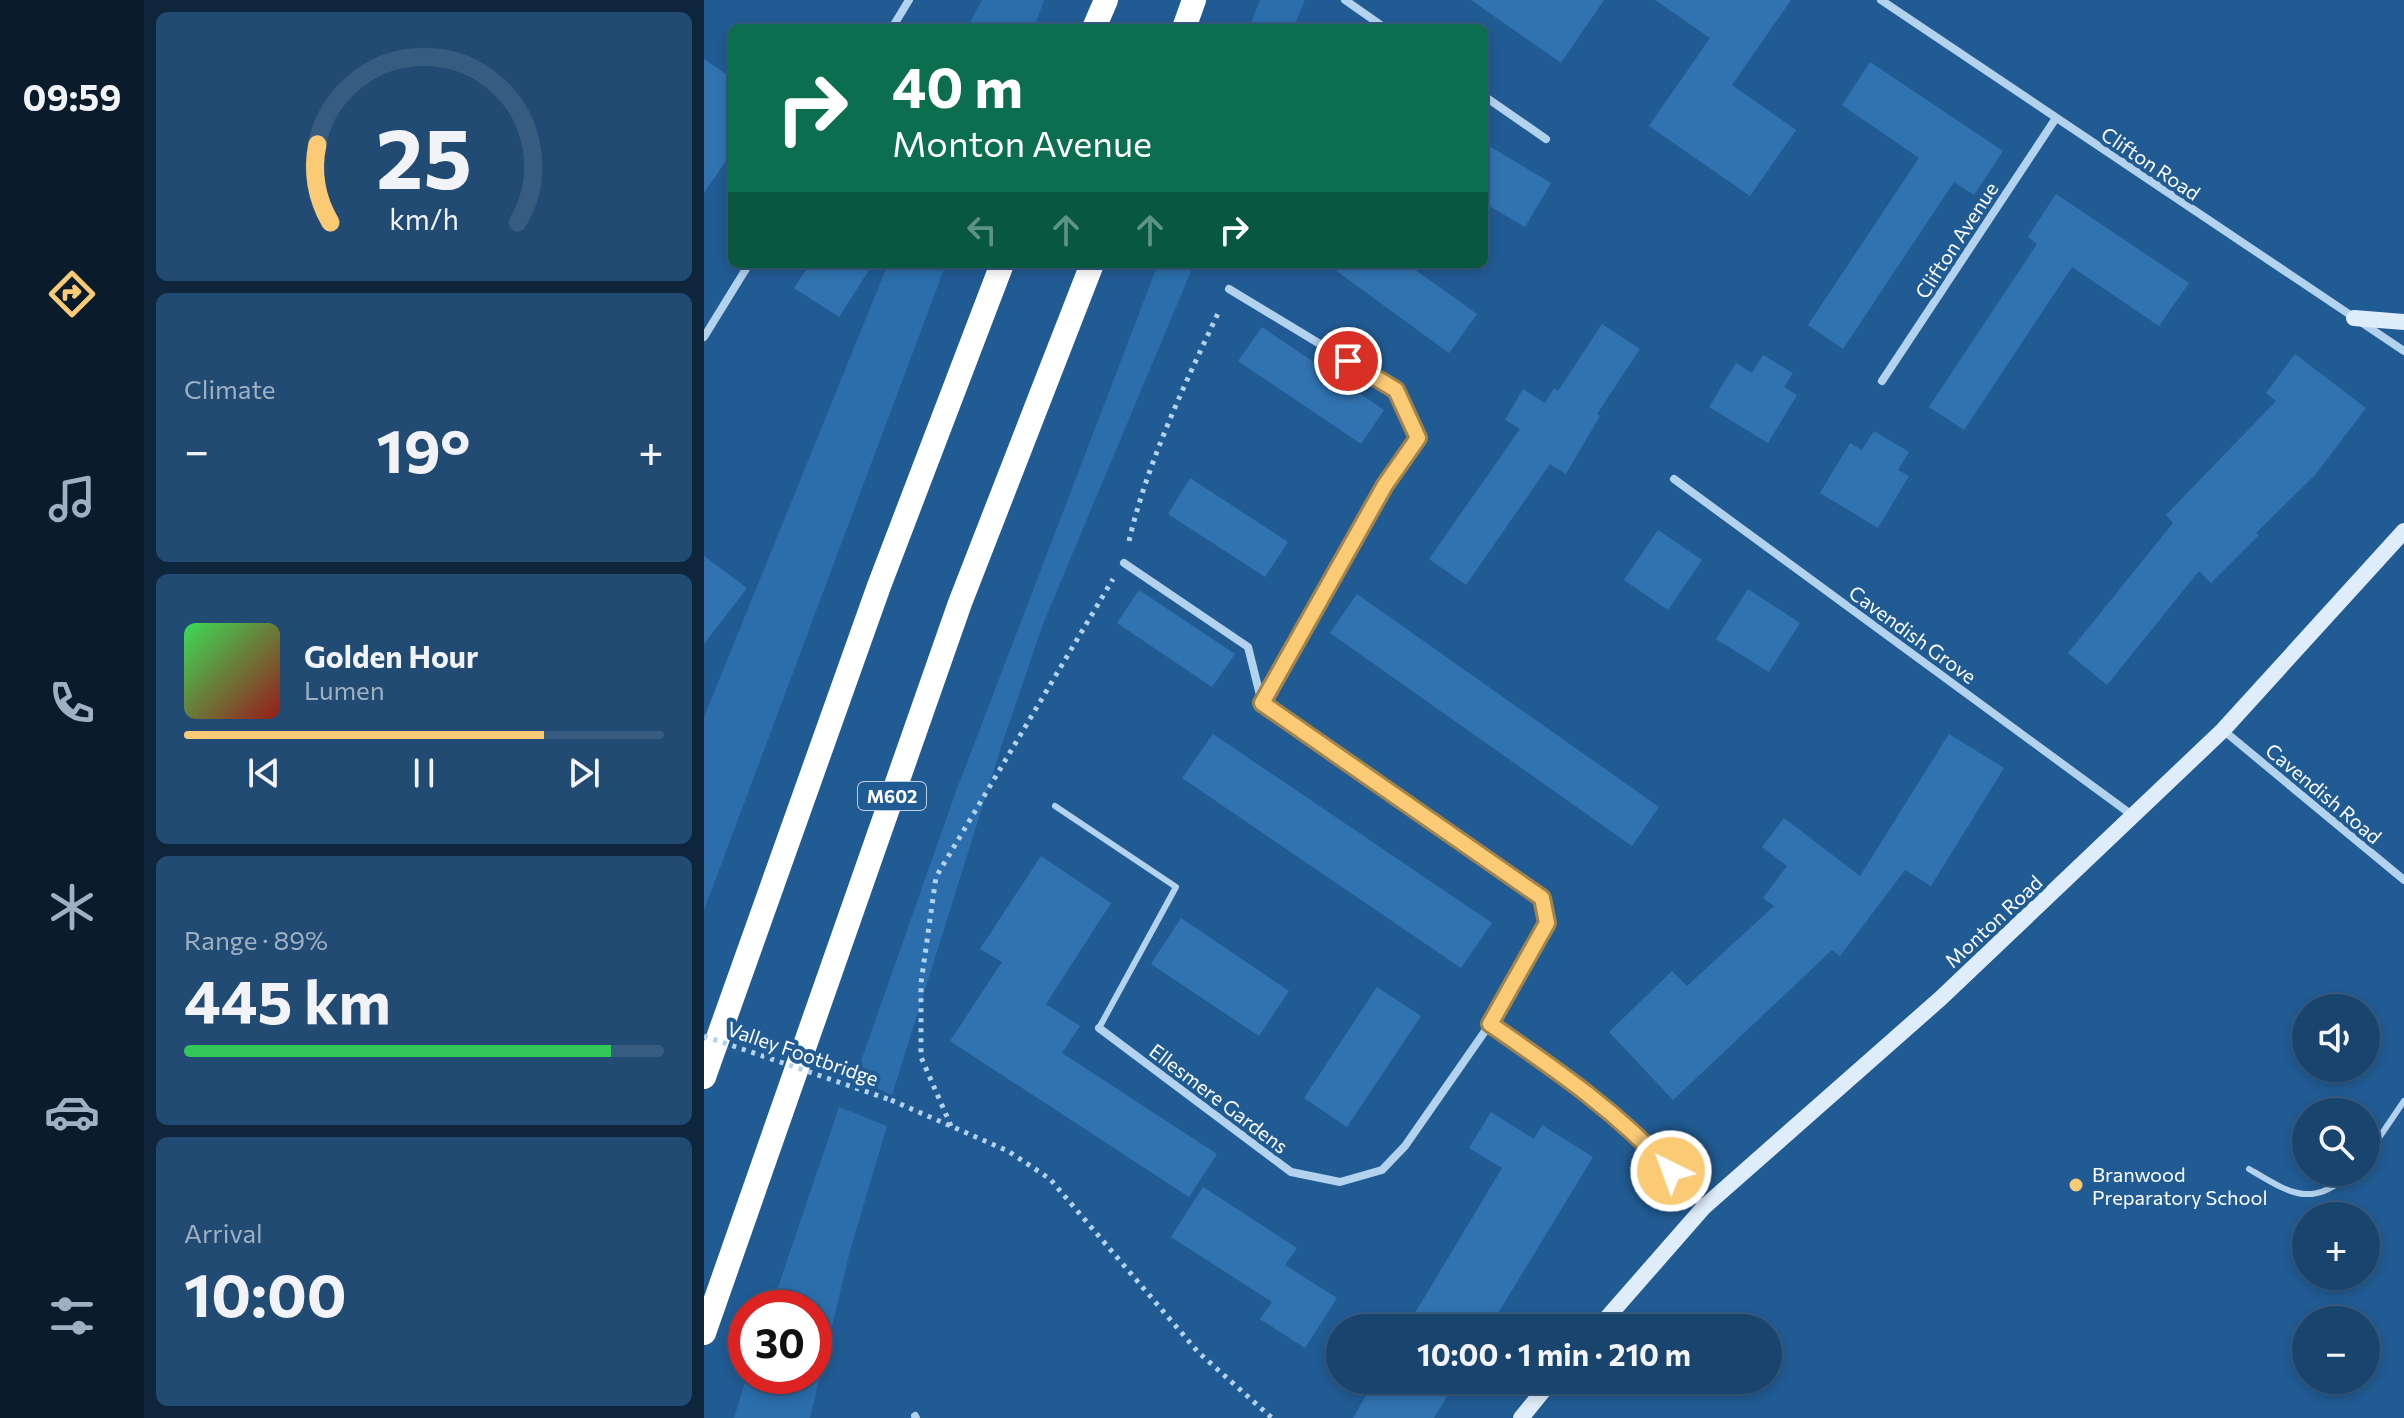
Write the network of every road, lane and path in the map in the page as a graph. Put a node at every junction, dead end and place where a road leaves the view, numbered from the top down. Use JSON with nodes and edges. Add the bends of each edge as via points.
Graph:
{"nodes":[{"id":1,"x":909,"y":0,"type":"edge"},
{"id":2,"x":1106,"y":0,"type":"edge"},
{"id":3,"x":1194,"y":0,"type":"edge"},
{"id":4,"x":1345,"y":0,"type":"edge"},
{"id":5,"x":1881,"y":0,"type":"edge"},
{"id":6,"x":894,"y":24,"type":"edge"},
{"id":7,"x":1096,"y":24,"type":"edge"},
{"id":8,"x":1185,"y":24,"type":"edge"},
{"id":9,"x":1379,"y":24,"type":"edge"},
{"id":10,"x":1488,"y":99,"type":"edge"},
{"id":11,"x":2056,"y":118,"type":"junction"},
{"id":12,"x":1546,"y":139,"type":"dead end"},
{"id":13,"x":747,"y":268,"type":"edge"},
{"id":14,"x":1000,"y":268,"type":"edge"},
{"id":15,"x":1090,"y":268,"type":"edge"},
{"id":16,"x":1229,"y":289,"type":"joint"},
{"id":17,"x":2354,"y":318,"type":"junction"},
{"id":18,"x":2404,"y":322,"type":"edge"},
{"id":19,"x":704,"y":337,"type":"edge"},
{"id":20,"x":2404,"y":351,"type":"edge"},
{"id":21,"x":1882,"y":381,"type":"dead end"},
{"id":22,"x":1674,"y":479,"type":"dead end"},
{"id":23,"x":2404,"y":531,"type":"edge"},
{"id":24,"x":1124,"y":563,"type":"junction"},
{"id":25,"x":1262,"y":703,"type":"junction"},
{"id":26,"x":2223,"y":730,"type":"junction"},
{"id":27,"x":1055,"y":806,"type":"dead end"},
{"id":28,"x":2132,"y":815,"type":"junction"},
{"id":29,"x":2404,"y":880,"type":"edge"},
{"id":30,"x":1490,"y":1024,"type":"junction"},
{"id":31,"x":1099,"y":1028,"type":"joint"},
{"id":32,"x":704,"y":1036,"type":"edge"},
{"id":33,"x":704,"y":1077,"type":"edge"},
{"id":34,"x":2404,"y":1101,"type":"edge"},
{"id":35,"x":951,"y":1126,"type":"junction"},
{"id":36,"x":2380,"y":1136,"type":"edge"},
{"id":37,"x":2249,"y":1169,"type":"dead end"},
{"id":38,"x":2337,"y":1186,"type":"edge"},
{"id":39,"x":1704,"y":1207,"type":"junction"},
{"id":40,"x":1610,"y":1314,"type":"edge"},
{"id":41,"x":704,"y":1333,"type":"edge"},
{"id":42,"x":1543,"y":1394,"type":"edge"},
{"id":43,"x":1529,"y":1414,"type":"edge"},
{"id":44,"x":1272,"y":1418,"type":"edge"}],
"edges":[{"from":1,"to":6,"type":"street"},
{"from":2,"to":7,"type":"highway"},
{"from":3,"to":8,"type":"highway"},
{"from":4,"to":9,"type":"street"},
{"from":5,"to":11,"type":"street","name":"Clifton Road"},
{"from":10,"to":12,"type":"street"},
{"from":11,"to":17,"type":"street","name":"Clifton Road"},
{"from":11,"to":21,"type":"street","name":"Clifton Avenue"},
{"from":13,"to":19,"type":"street"},
{"from":14,"to":33,"type":"highway","via":[[879,586]]},
{"from":15,"to":41,"type":"highway","number":"M602","via":[[960,603]]},
{"from":16,"to":24,"type":"path","via":[[1184,384],[1139,500]]},
{"from":16,"to":25,"type":"street","via":[[1396,390],[1418,438],[1385,485]]},
{"from":17,"to":18,"type":"main road"},
{"from":17,"to":20,"type":"street","name":"Clifton Road"},
{"from":22,"to":28,"type":"street","name":"Cavendish Grove"},
{"from":23,"to":26,"type":"main road","name":"Monton Road"},
{"from":24,"to":25,"type":"street","via":[[1248,647]]},
{"from":24,"to":35,"type":"path","via":[[936,877],[921,983],[921,1057]]},
{"from":25,"to":30,"type":"street","name":"Ellesmere Gardens","via":[[1542,898],[1547,923]]},
{"from":26,"to":28,"type":"main road","name":"Monton Road"},
{"from":26,"to":29,"type":"street","name":"Cavendish Road"},
{"from":27,"to":31,"type":"lane","via":[[1176,887]]},
{"from":28,"to":39,"type":"main road","name":"Monton Road","via":[[1941,998]]},
{"from":30,"to":31,"type":"street","name":"Ellesmere Gardens","via":[[1405,1146],[1382,1170],[1340,1182],[1291,1172]]},
{"from":30,"to":39,"type":"street","via":[[1639,1135]]},
{"from":32,"to":35,"type":"path","name":"Valley Footbridge","bridge":true},
{"from":34,"to":36,"type":"lane"},
{"from":35,"to":44,"type":"path","name":"Valley Footbridge","via":[[1008,1151],[1050,1179],[1198,1352]]},
{"from":37,"to":38,"type":"lane","via":[[2289,1192],[2312,1195]]},
{"from":39,"to":40,"type":"main road","name":"Monton Road"},
{"from":42,"to":43,"type":"main road"}]}
